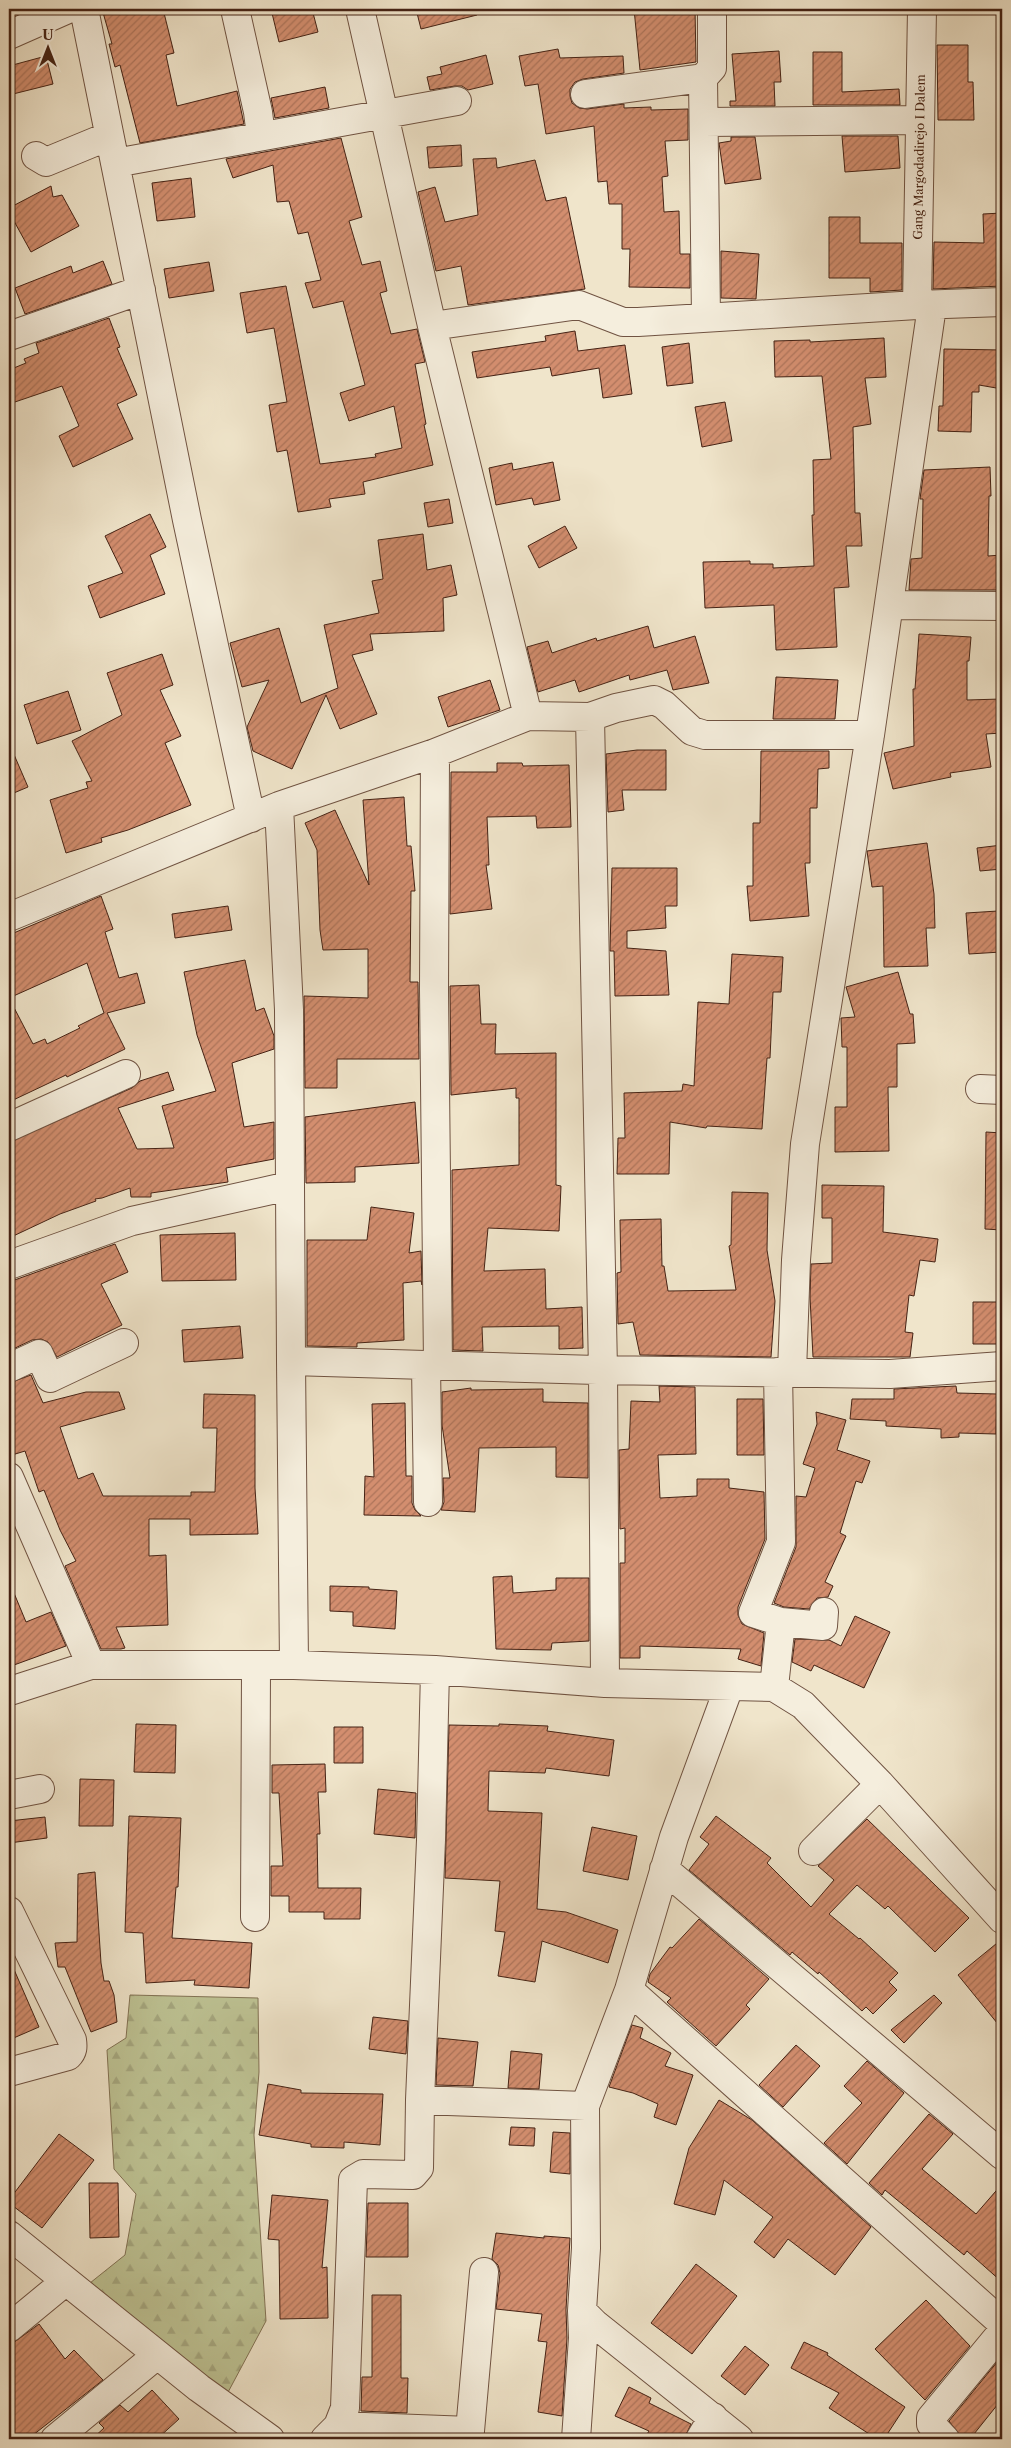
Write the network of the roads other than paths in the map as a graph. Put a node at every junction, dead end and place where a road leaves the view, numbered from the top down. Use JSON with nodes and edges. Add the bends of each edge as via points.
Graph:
{"nodes":[{"id":1,"x":68,"y":9,"type":"edge"},
{"id":2,"x":84,"y":9,"type":"edge"},
{"id":3,"x":235,"y":9,"type":"edge"},
{"id":4,"x":360,"y":9,"type":"edge"},
{"id":5,"x":712,"y":9,"type":"edge"},
{"id":6,"x":922,"y":9,"type":"edge"},
{"id":7,"x":9,"y":35,"type":"edge"},
{"id":8,"x":703,"y":78,"type":"junction"},
{"id":9,"x":585,"y":94,"type":"dead end"},
{"id":10,"x":457,"y":102,"type":"dead end"},
{"id":11,"x":384,"y":114,"type":"junction"},
{"id":12,"x":920,"y":120,"type":"junction"},
{"id":13,"x":704,"y":122,"type":"junction"},
{"id":14,"x":109,"y":136,"type":"junction"},
{"id":15,"x":261,"y":136,"type":"junction"},
{"id":16,"x":36,"y":156,"type":"dead end"},
{"id":17,"x":115,"y":163,"type":"junction"},
{"id":18,"x":141,"y":290,"type":"junction"},
{"id":19,"x":1002,"y":302,"type":"edge"},
{"id":20,"x":925,"y":305,"type":"junction"},
{"id":21,"x":706,"y":317,"type":"junction"},
{"id":22,"x":432,"y":326,"type":"junction"},
{"id":23,"x":9,"y":336,"type":"edge"},
{"id":24,"x":889,"y":605,"type":"junction"},
{"id":25,"x":1002,"y":606,"type":"edge"},
{"id":26,"x":528,"y":716,"type":"junction"},
{"id":27,"x":590,"y":717,"type":"junction"},
{"id":28,"x":870,"y":735,"type":"junction"},
{"id":29,"x":435,"y":753,"type":"junction"},
{"id":30,"x":279,"y":806,"type":"junction"},
{"id":31,"x":251,"y":818,"type":"junction"},
{"id":32,"x":9,"y":916,"type":"edge"},
{"id":33,"x":126,"y":1074,"type":"dead end"},
{"id":34,"x":9,"y":1127,"type":"edge"},
{"id":35,"x":289,"y":1186,"type":"junction"},
{"id":36,"x":9,"y":1265,"type":"edge"},
{"id":37,"x":124,"y":1343,"type":"dead end"},
{"id":38,"x":291,"y":1361,"type":"junction"},
{"id":39,"x":432,"y":1365,"type":"junction"},
{"id":40,"x":1002,"y":1366,"type":"edge"},
{"id":41,"x":9,"y":1368,"type":"edge"},
{"id":42,"x":604,"y":1370,"type":"junction"},
{"id":43,"x":785,"y":1372,"type":"junction"},
{"id":44,"x":9,"y":1477,"type":"edge"},
{"id":45,"x":428,"y":1502,"type":"dead end"},
{"id":46,"x":824,"y":1612,"type":"dead end"},
{"id":47,"x":781,"y":1622,"type":"junction"},
{"id":48,"x":91,"y":1665,"type":"junction"},
{"id":49,"x":294,"y":1665,"type":"junction"},
{"id":50,"x":256,"y":1666,"type":"junction"},
{"id":51,"x":435,"y":1670,"type":"junction"},
{"id":52,"x":605,"y":1683,"type":"junction"},
{"id":53,"x":729,"y":1687,"type":"junction"},
{"id":54,"x":774,"y":1687,"type":"junction"},
{"id":55,"x":10,"y":1691,"type":"dead end"},
{"id":56,"x":880,"y":1784,"type":"junction"},
{"id":57,"x":40,"y":1789,"type":"dead end"},
{"id":58,"x":9,"y":1795,"type":"edge"},
{"id":59,"x":813,"y":1852,"type":"dead end"},
{"id":60,"x":664,"y":1869,"type":"junction"},
{"id":61,"x":9,"y":1911,"type":"edge"},
{"id":62,"x":255,"y":1917,"type":"dead end"},
{"id":63,"x":1002,"y":1919,"type":"edge"},
{"id":64,"x":629,"y":1990,"type":"junction"},
{"id":65,"x":9,"y":2072,"type":"edge"},
{"id":66,"x":420,"y":2100,"type":"junction"},
{"id":67,"x":585,"y":2106,"type":"junction"},
{"id":68,"x":1002,"y":2155,"type":"edge"},
{"id":69,"x":9,"y":2235,"type":"edge"},
{"id":70,"x":484,"y":2272,"type":"dead end"},
{"id":71,"x":66,"y":2281,"type":"junction"},
{"id":72,"x":582,"y":2311,"type":"junction"},
{"id":73,"x":1002,"y":2322,"type":"edge"},
{"id":74,"x":9,"y":2328,"type":"edge"},
{"id":75,"x":1002,"y":2332,"type":"edge"},
{"id":76,"x":157,"y":2355,"type":"junction"},
{"id":77,"x":706,"y":2428,"type":"edge"},
{"id":78,"x":332,"y":2432,"type":"edge"},
{"id":79,"x":939,"y":2437,"type":"edge"},
{"id":80,"x":55,"y":2439,"type":"edge"},
{"id":81,"x":270,"y":2439,"type":"edge"},
{"id":82,"x":576,"y":2439,"type":"edge"},
{"id":83,"x":739,"y":2439,"type":"edge"}],
"edges":[{"from":1,"to":7,"type":"street"},
{"from":2,"to":14,"type":"street"},
{"from":3,"to":15,"type":"street"},
{"from":4,"to":11,"type":"street"},
{"from":5,"to":8,"type":"street","via":[[712,68]]},
{"from":6,"to":12,"type":"street","name":"Gang Margodadirejo I Dalem"},
{"from":8,"to":9,"type":"street"},
{"from":8,"to":13,"type":"street"},
{"from":10,"to":11,"type":"street"},
{"from":11,"to":15,"type":"street"},
{"from":11,"to":22,"type":"street"},
{"from":12,"to":13,"type":"street"},
{"from":12,"to":20,"type":"street","name":"Gang Margodadirejo I Dalem"},
{"from":13,"to":21,"type":"street"},
{"from":14,"to":16,"type":"street","via":[[46,162]]},
{"from":14,"to":17,"type":"street"},
{"from":15,"to":17,"type":"street"},
{"from":17,"to":18,"type":"street"},
{"from":18,"to":23,"type":"street"},
{"from":18,"to":31,"type":"street"},
{"from":19,"to":20,"type":"street"},
{"from":20,"to":21,"type":"street"},
{"from":20,"to":24,"type":"street","name":"Gang Margodadirejo I Dalem"},
{"from":21,"to":22,"type":"street","via":[[623,322],[579,305]]},
{"from":22,"to":26,"type":"street"},
{"from":24,"to":25,"type":"street"},
{"from":24,"to":28,"type":"street","name":"Gang Margodadirejo I Dalem"},
{"from":26,"to":27,"type":"street"},
{"from":26,"to":29,"type":"street"},
{"from":27,"to":28,"type":"street","via":[[654,700],[692,731],[705,734]]},
{"from":27,"to":42,"type":"street"},
{"from":28,"to":43,"type":"street","name":"Gang Margodadirejo I Dalem","via":[[805,1144]]},
{"from":29,"to":30,"type":"street"},
{"from":29,"to":39,"type":"street"},
{"from":30,"to":31,"type":"street"},
{"from":30,"to":35,"type":"street","via":[[289,1010]]},
{"from":31,"to":32,"type":"street"},
{"from":33,"to":34,"type":"street"},
{"from":35,"to":36,"type":"street","via":[[132,1221]]},
{"from":35,"to":38,"type":"street"},
{"from":37,"to":41,"type":"street","via":[[50,1378],[39,1354]]},
{"from":38,"to":39,"type":"street"},
{"from":38,"to":49,"type":"street"},
{"from":39,"to":42,"type":"street"},
{"from":39,"to":45,"type":"street"},
{"from":40,"to":43,"type":"street","via":[[890,1374]]},
{"from":42,"to":43,"type":"street"},
{"from":42,"to":52,"type":"street"},
{"from":43,"to":47,"type":"street","name":"Gang Margodadirejo I Dalem","via":[[782,1542],[753,1613]]},
{"from":44,"to":48,"type":"street"},
{"from":46,"to":47,"type":"street","via":[[823,1626]]},
{"from":47,"to":54,"type":"street"},
{"from":48,"to":50,"type":"street"},
{"from":48,"to":55,"type":"street"},
{"from":49,"to":50,"type":"street"},
{"from":49,"to":51,"type":"street"},
{"from":50,"to":62,"type":"street"},
{"from":51,"to":52,"type":"street"},
{"from":51,"to":66,"type":"street"},
{"from":52,"to":53,"type":"street"},
{"from":53,"to":54,"type":"street"},
{"from":53,"to":60,"type":"street"},
{"from":54,"to":56,"type":"street","via":[[803,1704]]},
{"from":56,"to":59,"type":"street"},
{"from":56,"to":63,"type":"street"},
{"from":57,"to":58,"type":"street"},
{"from":60,"to":64,"type":"street"},
{"from":60,"to":68,"type":"street"},
{"from":61,"to":65,"type":"street","via":[[73,2046],[68,2056]]},
{"from":64,"to":67,"type":"street"},
{"from":64,"to":73,"type":"street"},
{"from":66,"to":67,"type":"street"},
{"from":66,"to":78,"type":"street","via":[[419,2168],[416,2174],[363,2174],[353,2180],[345,2408]]},
{"from":67,"to":72,"type":"street","via":[[586,2248]]},
{"from":69,"to":71,"type":"street"},
{"from":70,"to":78,"type":"street","via":[[470,2431]]},
{"from":71,"to":74,"type":"street"},
{"from":71,"to":76,"type":"street"},
{"from":72,"to":77,"type":"street"},
{"from":72,"to":82,"type":"street"},
{"from":75,"to":79,"type":"street","via":[[931,2418]]},
{"from":76,"to":80,"type":"street"},
{"from":76,"to":81,"type":"street"},
{"from":77,"to":83,"type":"street"}]}
